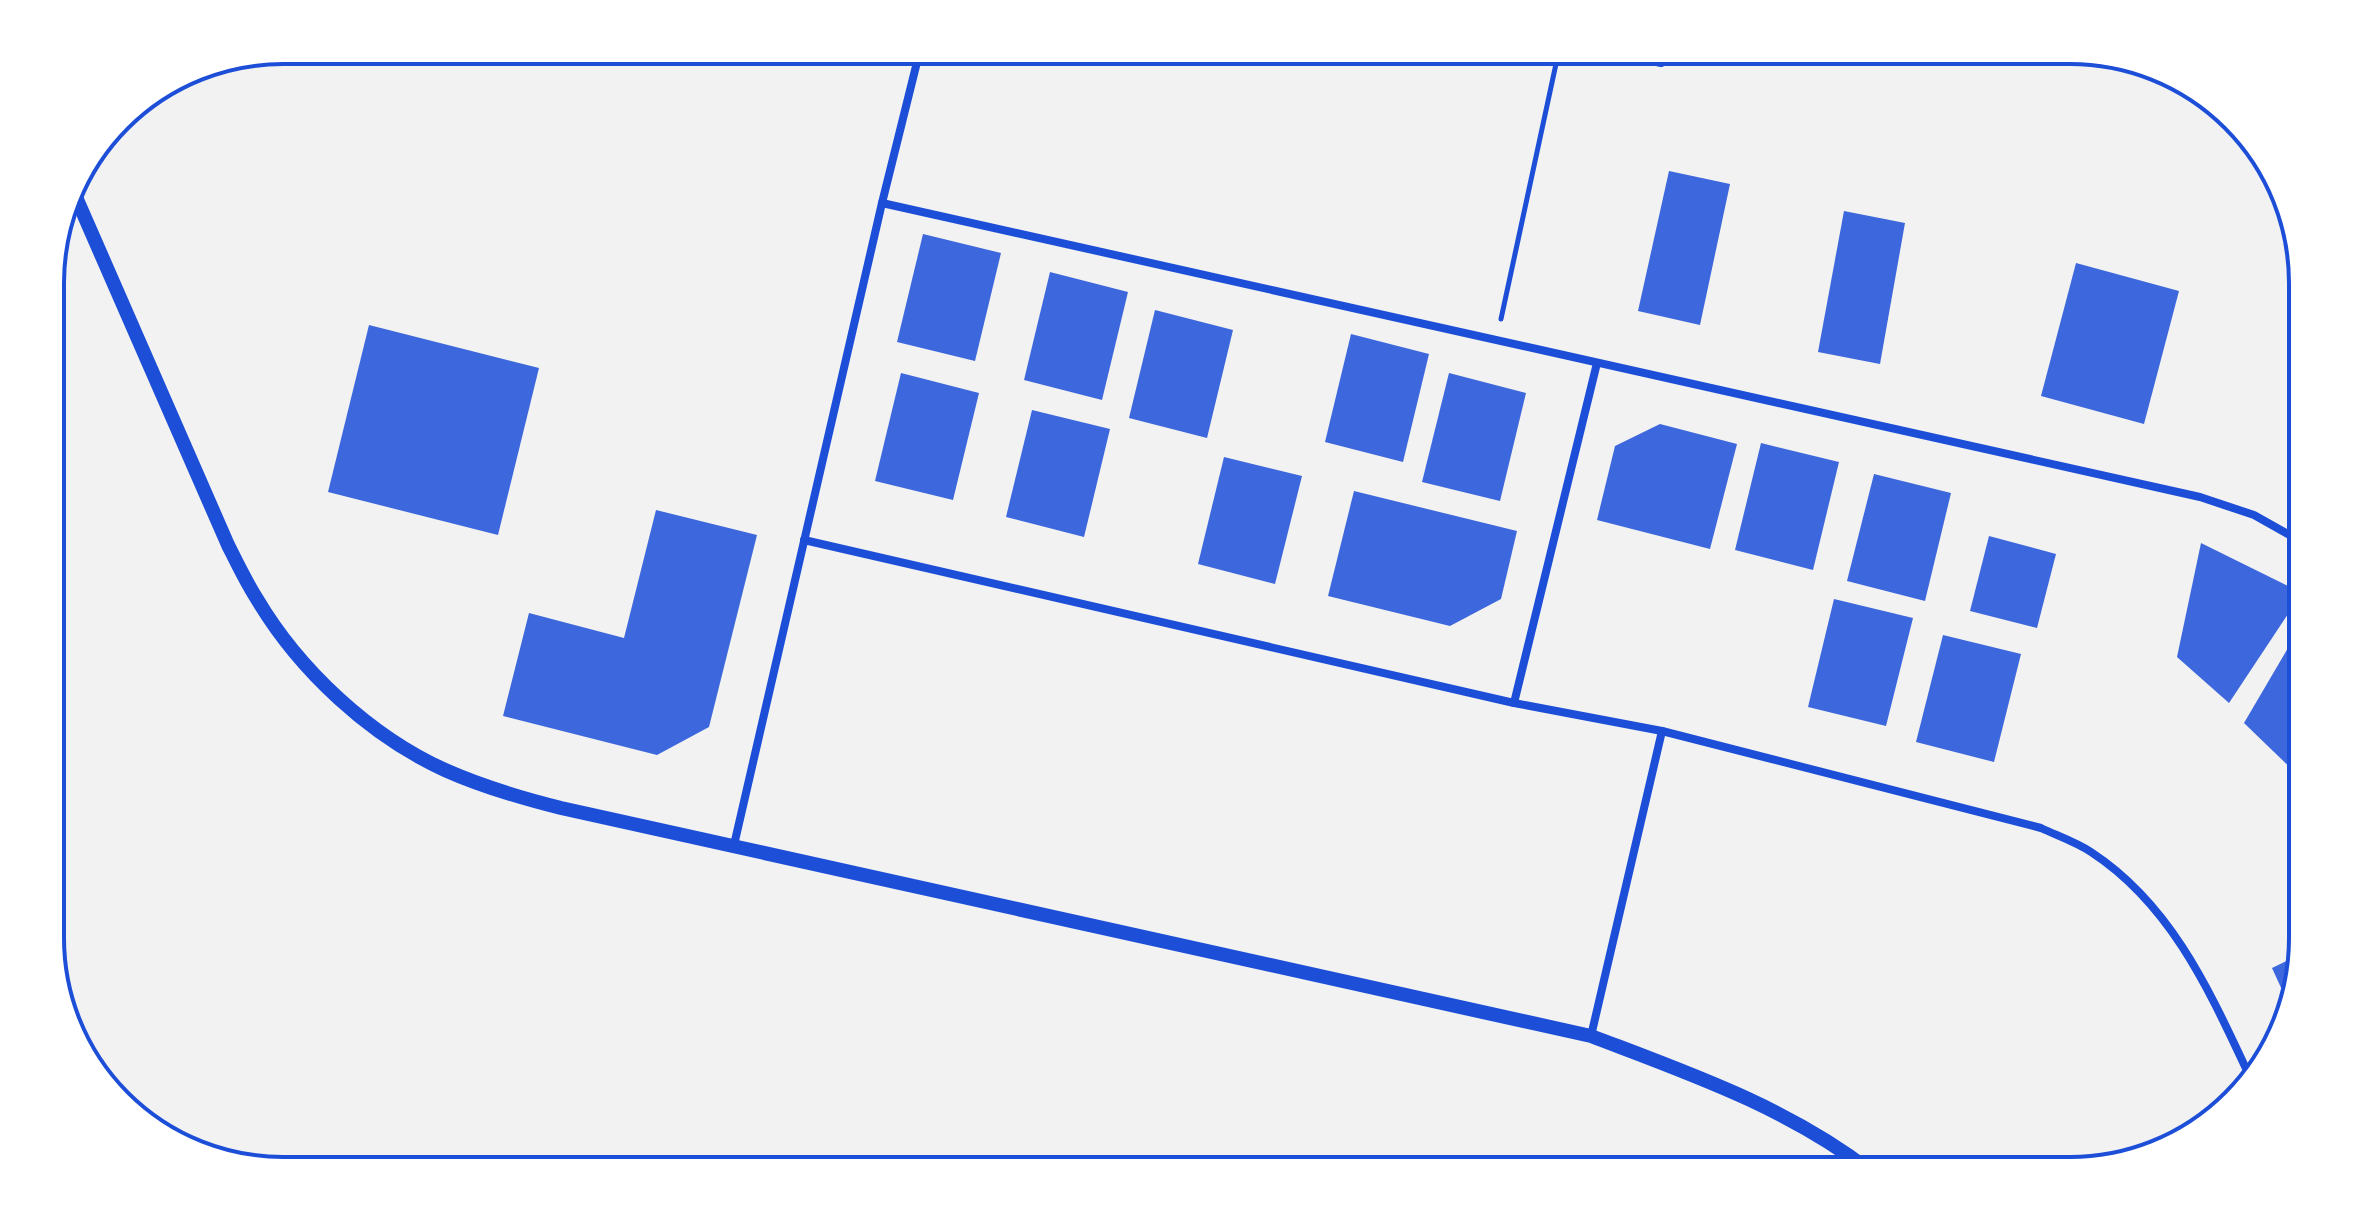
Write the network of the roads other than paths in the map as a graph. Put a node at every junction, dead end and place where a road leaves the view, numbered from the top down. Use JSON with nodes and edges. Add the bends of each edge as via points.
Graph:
{"nodes":[{"id":1,"x":917,"y":64,"type":"edge"},
{"id":2,"x":882,"y":203,"type":"junction"},
{"id":3,"x":79,"y":204,"type":"edge"},
{"id":4,"x":1597,"y":363,"type":"junction"},
{"id":5,"x":2289,"y":535,"type":"edge"},
{"id":6,"x":804,"y":540,"type":"junction"},
{"id":7,"x":1514,"y":703,"type":"junction"},
{"id":8,"x":1662,"y":731,"type":"junction"},
{"id":9,"x":734,"y":845,"type":"junction"},
{"id":10,"x":1591,"y":1036,"type":"junction"},
{"id":11,"x":2246,"y":1068,"type":"edge"},
{"id":12,"x":1852,"y":1157,"type":"edge"}],
"edges":[{"from":1,"to":2,"type":"street"},
{"from":2,"to":4,"type":"street"},
{"from":2,"to":6,"type":"street"},
{"from":3,"to":9,"type":"street","via":[[257,601],[338,697],[442,769],[500,792]]},
{"from":4,"to":5,"type":"street","via":[[2200,497],[2254,515]]},
{"from":4,"to":7,"type":"street"},
{"from":6,"to":7,"type":"street"},
{"from":6,"to":9,"type":"street"},
{"from":7,"to":8,"type":"street"},
{"from":8,"to":10,"type":"street"},
{"from":8,"to":11,"type":"street","via":[[2041,828],[2091,852],[2173,930],[2203,978]]},
{"from":9,"to":10,"type":"street"},
{"from":10,"to":12,"type":"street","via":[[1782,1114]]}]}
